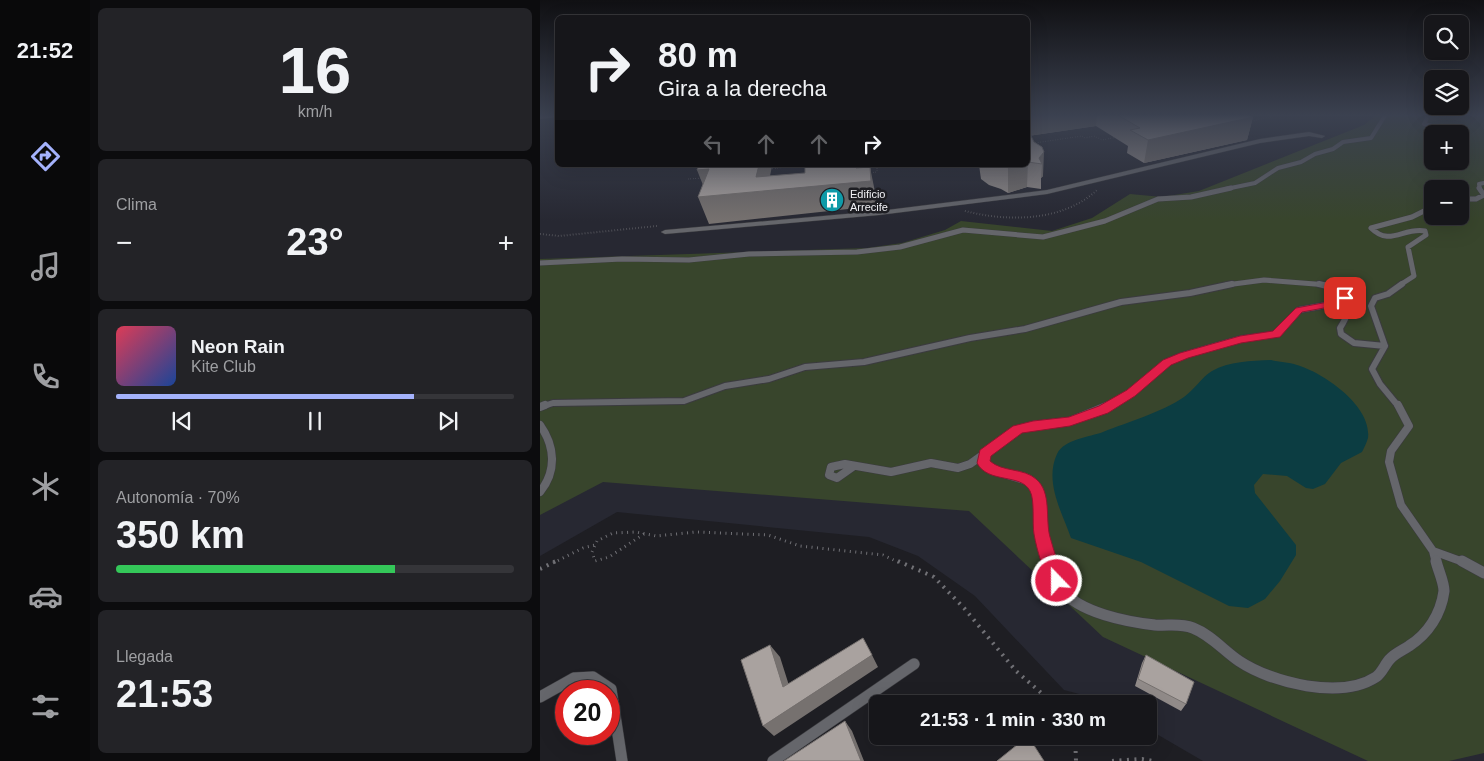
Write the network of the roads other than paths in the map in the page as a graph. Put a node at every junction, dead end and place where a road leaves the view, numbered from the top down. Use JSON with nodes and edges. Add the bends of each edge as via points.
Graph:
{"nodes":[{"id":1,"x":1228,"y":150,"type":"edge"},
{"id":2,"x":1331,"y":150,"type":"edge"},
{"id":3,"x":1484,"y":182,"type":"edge"},
{"id":4,"x":1196,"y":196,"type":"junction"},
{"id":5,"x":1207,"y":198,"type":"dead end"},
{"id":6,"x":1469,"y":198,"type":"edge"},
{"id":7,"x":1424,"y":210,"type":"edge"},
{"id":8,"x":665,"y":232,"type":"dead end"},
{"id":9,"x":540,"y":263,"type":"edge"},
{"id":10,"x":1343,"y":302,"type":"junction"},
{"id":11,"x":1384,"y":346,"type":"junction"},
{"id":12,"x":540,"y":407,"type":"edge"},
{"id":13,"x":540,"y":425,"type":"edge"},
{"id":14,"x":984,"y":454,"type":"junction"},
{"id":15,"x":969,"y":464,"type":"junction"},
{"id":16,"x":854,"y":466,"type":"dead end"},
{"id":17,"x":990,"y":469,"type":"junction"},
{"id":18,"x":540,"y":492,"type":"edge"},
{"id":19,"x":1433,"y":551,"type":"junction"},
{"id":20,"x":1484,"y":573,"type":"edge"},
{"id":21,"x":914,"y":664,"type":"dead end"},
{"id":22,"x":540,"y":697,"type":"edge"},
{"id":23,"x":622,"y":761,"type":"edge"},
{"id":24,"x":773,"y":761,"type":"edge"}],
"edges":[{"from":1,"to":8,"type":"street","via":[[1048,192],[879,213]]},
{"from":2,"to":4,"type":"lane","via":[[1278,168],[1255,182]]},
{"from":3,"to":6,"type":"lane","via":[[1478,186],[1484,195]]},
{"from":4,"to":5,"type":"lane"},
{"from":4,"to":9,"type":"lane","via":[[1158,199],[1105,221],[1043,237],[964,230],[900,247],[857,252]]},
{"from":7,"to":11,"type":"lane","via":[[1371,228],[1389,237],[1414,229],[1425,231],[1426,235],[1408,247],[1414,276],[1388,294],[1375,298],[1371,306]]},
{"from":10,"to":11,"type":"lane","via":[[1348,312],[1340,328],[1341,334],[1354,343]]},
{"from":10,"to":12,"type":"lane","via":[[1345,298],[1339,290],[1326,284],[1264,280],[1239,282],[1190,293],[1121,302],[1026,329],[864,362],[805,367],[769,379],[725,386],[684,401],[553,403]]},
{"from":10,"to":14,"type":"lane","via":[[1299,310],[1276,334],[1240,339],[1167,362],[1131,393],[1103,410],[1070,421],[1018,429]]},
{"from":11,"to":19,"type":"lane","via":[[1372,369],[1406,415],[1409,426],[1390,452],[1389,462],[1400,505]]},
{"from":13,"to":18,"type":"lane","via":[[549,437],[552,474]]},
{"from":14,"to":15,"type":"lane"},
{"from":14,"to":17,"type":"lane","via":[[984,463]]},
{"from":15,"to":16,"type":"lane","via":[[954,469],[931,462],[892,472]]},
{"from":15,"to":17,"type":"lane"},
{"from":17,"to":19,"type":"lane","via":[[1019,476],[1038,490],[1042,535],[1052,572],[1062,590],[1076,601],[1092,610],[1130,622],[1182,624],[1196,629],[1239,661],[1287,682],[1328,688],[1357,686],[1378,676],[1390,658],[1419,640],[1432,626],[1444,589]]},
{"from":19,"to":20,"type":"lane"},
{"from":21,"to":24,"type":"lane"},
{"from":22,"to":23,"type":"lane","via":[[574,678],[593,677],[611,689]]}]}
